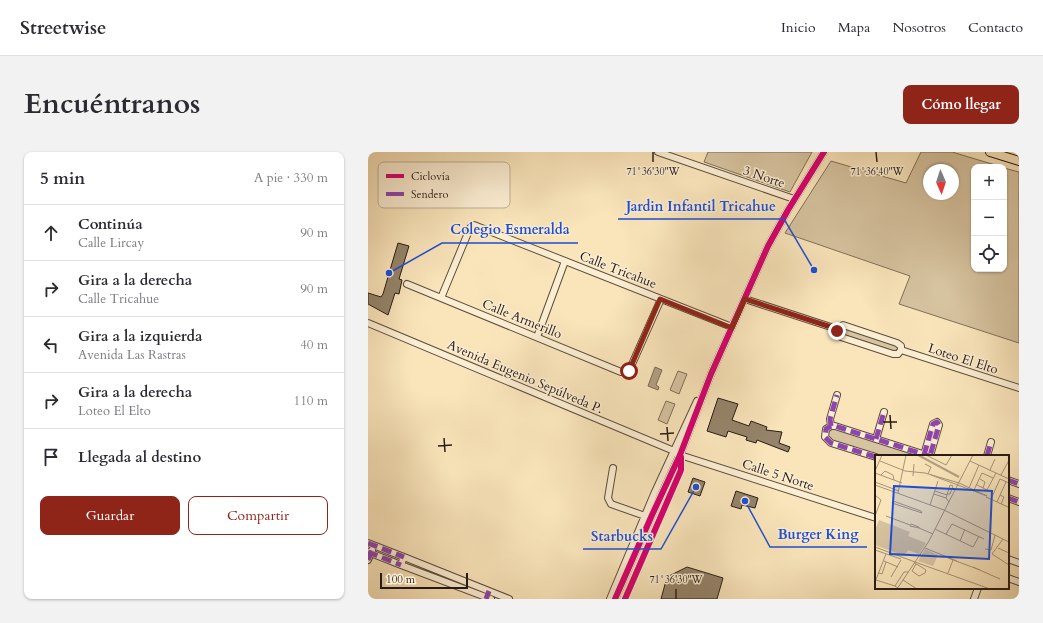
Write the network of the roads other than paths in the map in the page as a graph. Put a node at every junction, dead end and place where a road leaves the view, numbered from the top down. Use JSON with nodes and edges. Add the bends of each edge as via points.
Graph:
{"nodes":[{"id":1,"x":658,"y":152,"type":"edge"},
{"id":2,"x":824,"y":152,"type":"edge"},
{"id":3,"x":990,"y":152,"type":"edge"},
{"id":4,"x":1019,"y":161,"type":"edge"},
{"id":5,"x":794,"y":199,"type":"junction"},
{"id":6,"x":565,"y":261,"type":"junction"},
{"id":7,"x":407,"y":284,"type":"dead end"},
{"id":8,"x":441,"y":298,"type":"junction"},
{"id":9,"x":660,"y":299,"type":"junction"},
{"id":10,"x":745,"y":299,"type":"junction"},
{"id":11,"x":368,"y":323,"type":"edge"},
{"id":12,"x":732,"y":328,"type":"junction"},
{"id":13,"x":837,"y":329,"type":"junction"},
{"id":14,"x":537,"y":337,"type":"junction"},
{"id":15,"x":901,"y":350,"type":"junction"},
{"id":16,"x":711,"y":374,"type":"junction"},
{"id":17,"x":1019,"y":388,"type":"edge"},
{"id":18,"x":838,"y":395,"type":"dead end"},
{"id":19,"x":884,"y":412,"type":"dead end"},
{"id":20,"x":830,"y":426,"type":"junction"},
{"id":21,"x":876,"y":439,"type":"junction"},
{"id":22,"x":991,"y":442,"type":"dead end"},
{"id":23,"x":674,"y":451,"type":"junction"},
{"id":24,"x":680,"y":455,"type":"junction"},
{"id":25,"x":923,"y":455,"type":"edge"},
{"id":26,"x":987,"y":455,"type":"edge"},
{"id":27,"x":875,"y":457,"type":"edge"},
{"id":28,"x":613,"y":468,"type":"dead end"},
{"id":29,"x":1009,"y":480,"type":"edge"},
{"id":30,"x":1019,"y":484,"type":"edge"},
{"id":31,"x":1009,"y":498,"type":"edge"},
{"id":32,"x":1019,"y":502,"type":"edge"},
{"id":33,"x":645,"y":516,"type":"junction"},
{"id":34,"x":875,"y":518,"type":"edge"},
{"id":35,"x":371,"y":544,"type":"edge"},
{"id":36,"x":369,"y":552,"type":"edge"},
{"id":37,"x":404,"y":557,"type":"junction"},
{"id":38,"x":368,"y":560,"type":"edge"},
{"id":39,"x":1009,"y":560,"type":"edge"},
{"id":40,"x":1019,"y":563,"type":"edge"},
{"id":41,"x":401,"y":565,"type":"junction"},
{"id":42,"x":1009,"y":578,"type":"edge"},
{"id":43,"x":457,"y":582,"type":"junction"},
{"id":44,"x":1019,"y":582,"type":"edge"},
{"id":45,"x":978,"y":589,"type":"edge"},
{"id":46,"x":488,"y":597,"type":"edge"},
{"id":47,"x":509,"y":599,"type":"edge"},
{"id":48,"x":610,"y":599,"type":"edge"},
{"id":49,"x":615,"y":599,"type":"edge"},
{"id":50,"x":974,"y":599,"type":"edge"}],
"edges":[{"from":1,"to":5,"type":"street","name":"3 Norte"},
{"from":2,"to":5,"type":"street"},
{"from":3,"to":4,"type":"main road"},
{"from":5,"to":10,"type":"street","via":[[768,246]]},
{"from":6,"to":8,"type":"street","name":"Calle Tricahue","via":[[474,225],[470,228]]},
{"from":6,"to":9,"type":"street","name":"Calle Tricahue"},
{"from":6,"to":14,"type":"street"},
{"from":7,"to":8,"type":"street","name":"Calle Armerillo"},
{"from":8,"to":14,"type":"street","name":"Calle Armerillo"},
{"from":9,"to":12,"type":"street","name":"Calle Tricahue"},
{"from":9,"to":14,"type":"street","name":"Calle Armerillo","via":[[629,371],[621,372]]},
{"from":10,"to":12,"type":"street"},
{"from":10,"to":13,"type":"street","name":"Loteo El Elto"},
{"from":11,"to":23,"type":"street","name":"Avenida Eugenio Sepúlveda P."},
{"from":12,"to":16,"type":"street"},
{"from":13,"to":15,"type":"street","name":"Loteo El Elto","via":[[843,325],[897,343]]},
{"from":13,"to":15,"type":"street","name":"Loteo El Elto","via":[[841,337],[893,354],[898,354]]},
{"from":15,"to":17,"type":"street","name":"Loteo El Elto"},
{"from":16,"to":23,"type":"street"},
{"from":16,"to":24,"type":"street"},
{"from":18,"to":20,"type":"street"},
{"from":19,"to":21,"type":"street"},
{"from":20,"to":21,"type":"street"},
{"from":20,"to":27,"type":"street","via":[[825,434],[828,442]]},
{"from":21,"to":25,"type":"street"},
{"from":22,"to":26,"type":"street"},
{"from":23,"to":24,"type":"street","name":"Calle 5 Norte"},
{"from":23,"to":33,"type":"street"},
{"from":24,"to":34,"type":"street","name":"Calle 5 Norte"},
{"from":24,"to":49,"type":"street"},
{"from":28,"to":33,"type":"street","via":[[608,498],[610,504]]},
{"from":29,"to":30,"type":"street"},
{"from":31,"to":32,"type":"street"},
{"from":33,"to":48,"type":"street"},
{"from":35,"to":36,"type":"street"},
{"from":35,"to":37,"type":"street"},
{"from":36,"to":38,"type":"street"},
{"from":36,"to":41,"type":"street"},
{"from":37,"to":41,"type":"street"},
{"from":37,"to":43,"type":"street"},
{"from":39,"to":40,"type":"street"},
{"from":41,"to":43,"type":"street"},
{"from":42,"to":44,"type":"street"},
{"from":43,"to":46,"type":"street"},
{"from":45,"to":50,"type":"street"},
{"from":46,"to":47,"type":"street"}]}
